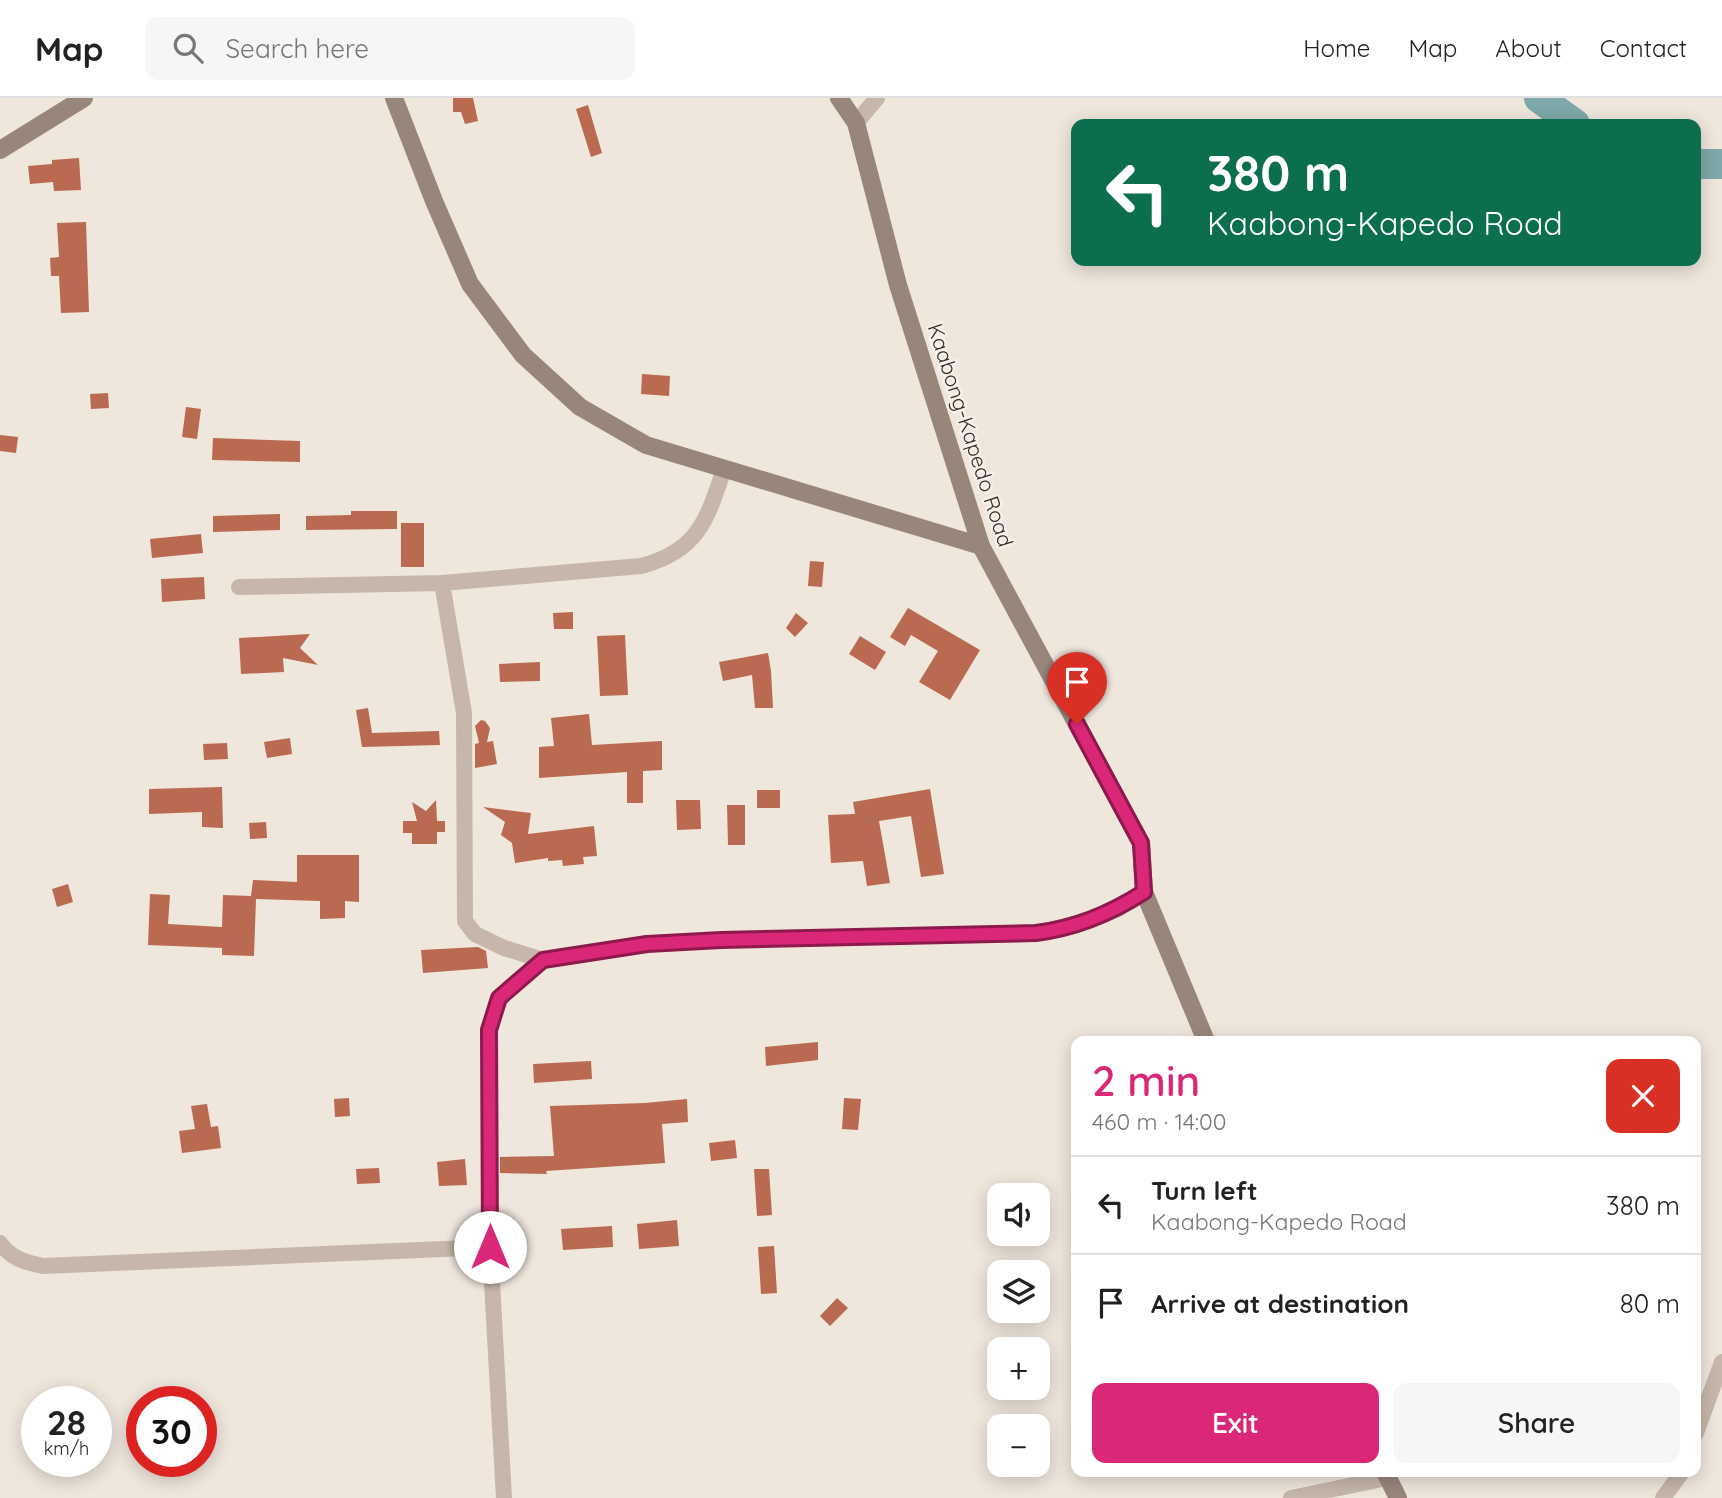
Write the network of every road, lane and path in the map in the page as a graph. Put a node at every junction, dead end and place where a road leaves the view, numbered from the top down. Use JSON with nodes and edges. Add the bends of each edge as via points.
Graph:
{"nodes":[{"id":1,"x":84,"y":98,"type":"edge"},
{"id":2,"x":394,"y":98,"type":"edge"},
{"id":3,"x":839,"y":98,"type":"edge"},
{"id":4,"x":877,"y":98,"type":"edge"},
{"id":5,"x":856,"y":123,"type":"junction"},
{"id":6,"x":0,"y":150,"type":"edge"},
{"id":7,"x":724,"y":469,"type":"junction"},
{"id":8,"x":981,"y":546,"type":"junction"},
{"id":9,"x":442,"y":583,"type":"junction"},
{"id":10,"x":239,"y":587,"type":"dead end"},
{"id":11,"x":1144,"y":892,"type":"junction"},
{"id":12,"x":543,"y":960,"type":"junction"},
{"id":13,"x":1204,"y":1036,"type":"edge"},
{"id":14,"x":0,"y":1243,"type":"edge"},
{"id":15,"x":490,"y":1247,"type":"junction"},
{"id":16,"x":1722,"y":1362,"type":"edge"},
{"id":17,"x":1701,"y":1419,"type":"edge"},
{"id":18,"x":1378,"y":1477,"type":"edge"},
{"id":19,"x":1387,"y":1477,"type":"edge"},
{"id":20,"x":1678,"y":1477,"type":"edge"},
{"id":21,"x":504,"y":1498,"type":"edge"},
{"id":22,"x":1291,"y":1498,"type":"edge"},
{"id":23,"x":1398,"y":1498,"type":"edge"},
{"id":24,"x":1662,"y":1498,"type":"edge"}],
"edges":[{"from":1,"to":6,"type":"main road"},
{"from":2,"to":7,"type":"main road","via":[[470,284],[523,355],[580,407],[635,439]]},
{"from":3,"to":5,"type":"main road","name":"Kaabong-Kapedo Road"},
{"from":4,"to":5,"type":"street"},
{"from":5,"to":8,"type":"main road","name":"Kaabong-Kapedo Road","via":[[898,285]]},
{"from":7,"to":8,"type":"main road"},
{"from":7,"to":9,"type":"street","via":[[699,531],[682,548],[657,561]]},
{"from":8,"to":11,"type":"main road","name":"Kaabong-Kapedo Road","via":[[1141,843]]},
{"from":9,"to":10,"type":"street"},
{"from":9,"to":12,"type":"street","via":[[464,713],[465,921],[475,934]]},
{"from":11,"to":12,"type":"street","via":[[1087,921],[1036,933],[647,944]]},
{"from":11,"to":13,"type":"main road","name":"Kaabong-Kapedo Road"},
{"from":12,"to":15,"type":"street","via":[[499,998],[489,1030]]},
{"from":14,"to":15,"type":"street","via":[[19,1261],[43,1266]]},
{"from":15,"to":21,"type":"street"},
{"from":16,"to":17,"type":"street"},
{"from":18,"to":22,"type":"street"},
{"from":19,"to":23,"type":"main road"},
{"from":20,"to":24,"type":"street"}]}
